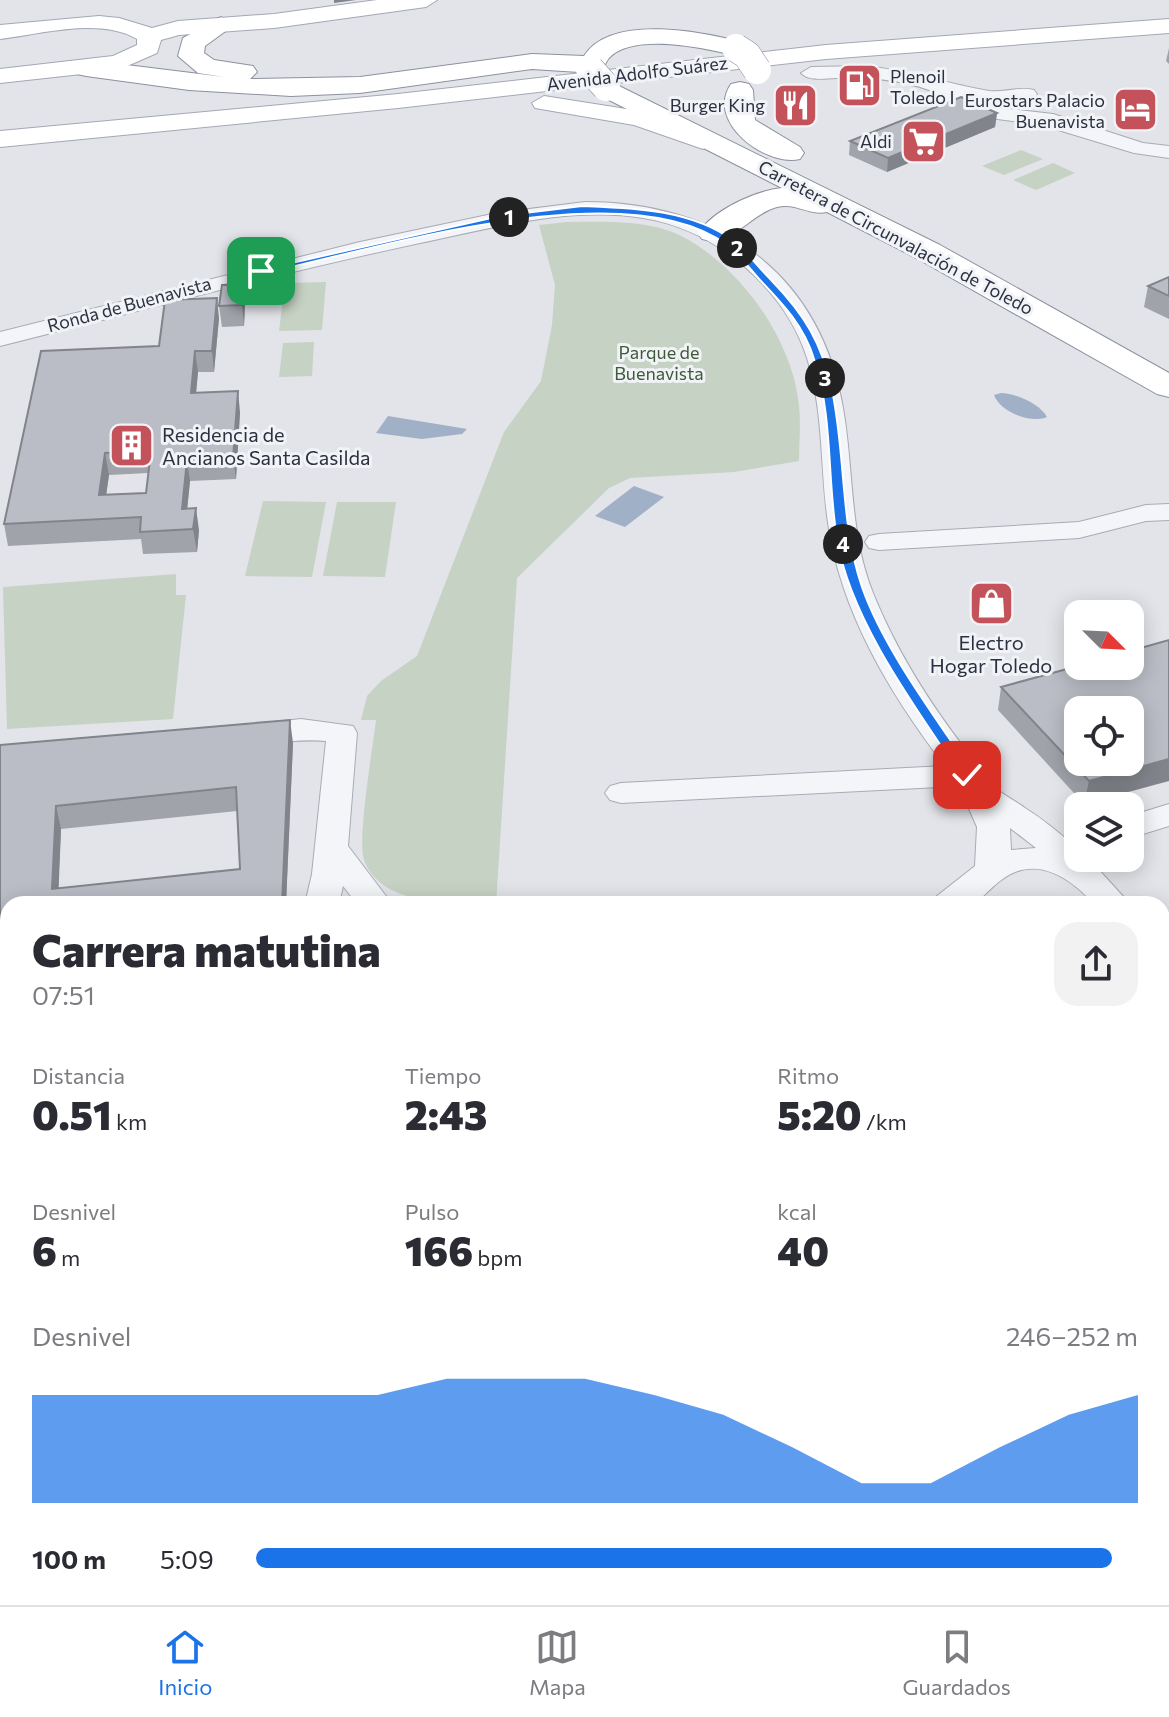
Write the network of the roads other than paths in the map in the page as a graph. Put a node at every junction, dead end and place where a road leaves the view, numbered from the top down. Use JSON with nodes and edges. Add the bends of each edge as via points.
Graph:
{"nodes":[{"id":1,"x":382,"y":0,"type":"edge"},
{"id":2,"x":426,"y":0,"type":"edge"},
{"id":3,"x":221,"y":25,"type":"junction"},
{"id":4,"x":1169,"y":26,"type":"edge"},
{"id":5,"x":1133,"y":29,"type":"junction"},
{"id":6,"x":0,"y":32,"type":"edge"},
{"id":7,"x":692,"y":38,"type":"junction"},
{"id":8,"x":139,"y":40,"type":"junction"},
{"id":9,"x":615,"y":45,"type":"junction"},
{"id":10,"x":86,"y":68,"type":"junction"},
{"id":11,"x":418,"y":68,"type":"junction"},
{"id":12,"x":811,"y":73,"type":"junction"},
{"id":13,"x":0,"y":76,"type":"edge"},
{"id":14,"x":614,"y":86,"type":"junction"},
{"id":15,"x":728,"y":91,"type":"junction"},
{"id":16,"x":1027,"y":94,"type":"dead end"},
{"id":17,"x":544,"y":103,"type":"junction"},
{"id":18,"x":986,"y":103,"type":"junction"},
{"id":19,"x":300,"y":111,"type":"junction"},
{"id":20,"x":1018,"y":123,"type":"dead end"},
{"id":21,"x":107,"y":129,"type":"junction"},
{"id":22,"x":0,"y":139,"type":"edge"},
{"id":23,"x":0,"y":149,"type":"edge"},
{"id":24,"x":1169,"y":152,"type":"edge"},
{"id":25,"x":1169,"y":162,"type":"edge"},
{"id":26,"x":793,"y":183,"type":"junction"},
{"id":27,"x":713,"y":233,"type":"junction"},
{"id":28,"x":969,"y":274,"type":"junction"},
{"id":29,"x":0,"y":339,"type":"edge"},
{"id":30,"x":1169,"y":356,"type":"edge"},
{"id":31,"x":1169,"y":387,"type":"edge"},
{"id":32,"x":1169,"y":512,"type":"edge"},
{"id":33,"x":879,"y":542,"type":"dead end"},
{"id":34,"x":222,"y":735,"type":"edge"},
{"id":35,"x":973,"y":783,"type":"junction"},
{"id":36,"x":621,"y":793,"type":"dead end"},
{"id":37,"x":1169,"y":815,"type":"edge"},
{"id":38,"x":1144,"y":823,"type":"edge"},
{"id":39,"x":332,"y":848,"type":"junction"},
{"id":40,"x":984,"y":885,"type":"edge"},
{"id":41,"x":323,"y":896,"type":"edge"},
{"id":42,"x":369,"y":896,"type":"edge"},
{"id":43,"x":964,"y":896,"type":"edge"},
{"id":44,"x":1104,"y":896,"type":"edge"}],
"edges":[{"from":1,"to":8,"type":"main road"},
{"from":2,"to":3,"type":"main road"},
{"from":3,"to":8,"type":"main road","via":[[178,28]]},
{"from":3,"to":11,"type":"highway","via":[[190,46],[191,56],[207,67],[256,73]]},
{"from":4,"to":5,"type":"main road","name":"Avenida Adolfo Suárez"},
{"from":5,"to":7,"type":"main road"},
{"from":5,"to":12,"type":"main road","via":[[934,51]]},
{"from":5,"to":19,"type":"main road","name":"Avenida Adolfo Suárez","via":[[811,54]]},
{"from":6,"to":8,"type":"main road","via":[[103,24]]},
{"from":7,"to":9,"type":"highway","name":"Carretera de Circunvalación de Toledo"},
{"from":7,"to":15,"type":"highway","name":"Carretera de Circunvalación de Toledo","bridge":true,"via":[[736,48],[754,62]]},
{"from":8,"to":10,"type":"main road"},
{"from":8,"to":11,"type":"highway","name":"Carretera de Circunvalación de Toledo","via":[[157,70],[237,79],[321,79]]},
{"from":9,"to":11,"type":"highway","name":"Carretera de Circunvalación de Toledo"},
{"from":9,"to":14,"type":"highway","name":"Carretera de Circunvalación de Toledo","via":[[595,58]]},
{"from":10,"to":13,"type":"main road"},
{"from":10,"to":14,"type":"highway","name":"Carretera de Circunvalación de Toledo","via":[[186,84],[285,88],[382,83],[552,60]]},
{"from":12,"to":15,"type":"main road"},
{"from":12,"to":18,"type":"street","via":[[869,71],[967,91]]},
{"from":14,"to":15,"type":"highway","name":"Carretera de Circunvalación de Toledo"},
{"from":14,"to":17,"type":"main road"},
{"from":14,"to":26,"type":"highway","name":"Carretera de Circunvalación de Toledo"},
{"from":15,"to":30,"type":"highway","name":"Carretera de Circunvalación de Toledo","via":[[756,135]]},
{"from":16,"to":18,"type":"street"},
{"from":17,"to":19,"type":"main road"},
{"from":17,"to":26,"type":"main road","via":[[656,123]]},
{"from":18,"to":24,"type":"street","via":[[1014,118],[1053,120],[1141,149]]},
{"from":19,"to":21,"type":"main road","name":"Avenida Adolfo Suárez"},
{"from":20,"to":25,"type":"street","via":[[1132,159]]},
{"from":21,"to":22,"type":"main road","name":"Avenida Adolfo Suárez"},
{"from":21,"to":23,"type":"main road","name":"Avenida Adolfo Suárez"},
{"from":26,"to":28,"type":"highway","name":"Carretera de Circunvalación de Toledo"},
{"from":27,"to":28,"type":"highway","via":[[765,200],[794,195],[937,265]]},
{"from":27,"to":29,"type":"street","name":"Ronda de Buenavista","via":[[645,212],[539,212],[191,286]]},
{"from":27,"to":35,"type":"street","name":"Ronda de Buenavista","via":[[744,253],[798,314],[819,357],[828,392],[842,540],[857,591],[906,685]]},
{"from":28,"to":31,"type":"highway","name":"Carretera de Circunvalación de Toledo"},
{"from":32,"to":33,"type":"street","via":[[1079,530]]},
{"from":34,"to":39,"type":"street","via":[[301,729],[342,733]]},
{"from":35,"to":36,"type":"street"},
{"from":35,"to":40,"type":"street","name":"Ronda de Buenavista","via":[[994,826]]},
{"from":35,"to":44,"type":"street","name":"Ronda de Buenavista","via":[[1056,844]]},
{"from":37,"to":38,"type":"street"},
{"from":39,"to":41,"type":"street"},
{"from":39,"to":42,"type":"street"},
{"from":40,"to":43,"type":"street","name":"Ronda de Buenavista"},
{"from":40,"to":44,"type":"street","name":"Ronda de Buenavista","via":[[999,866],[1029,859],[1051,861]]}]}
